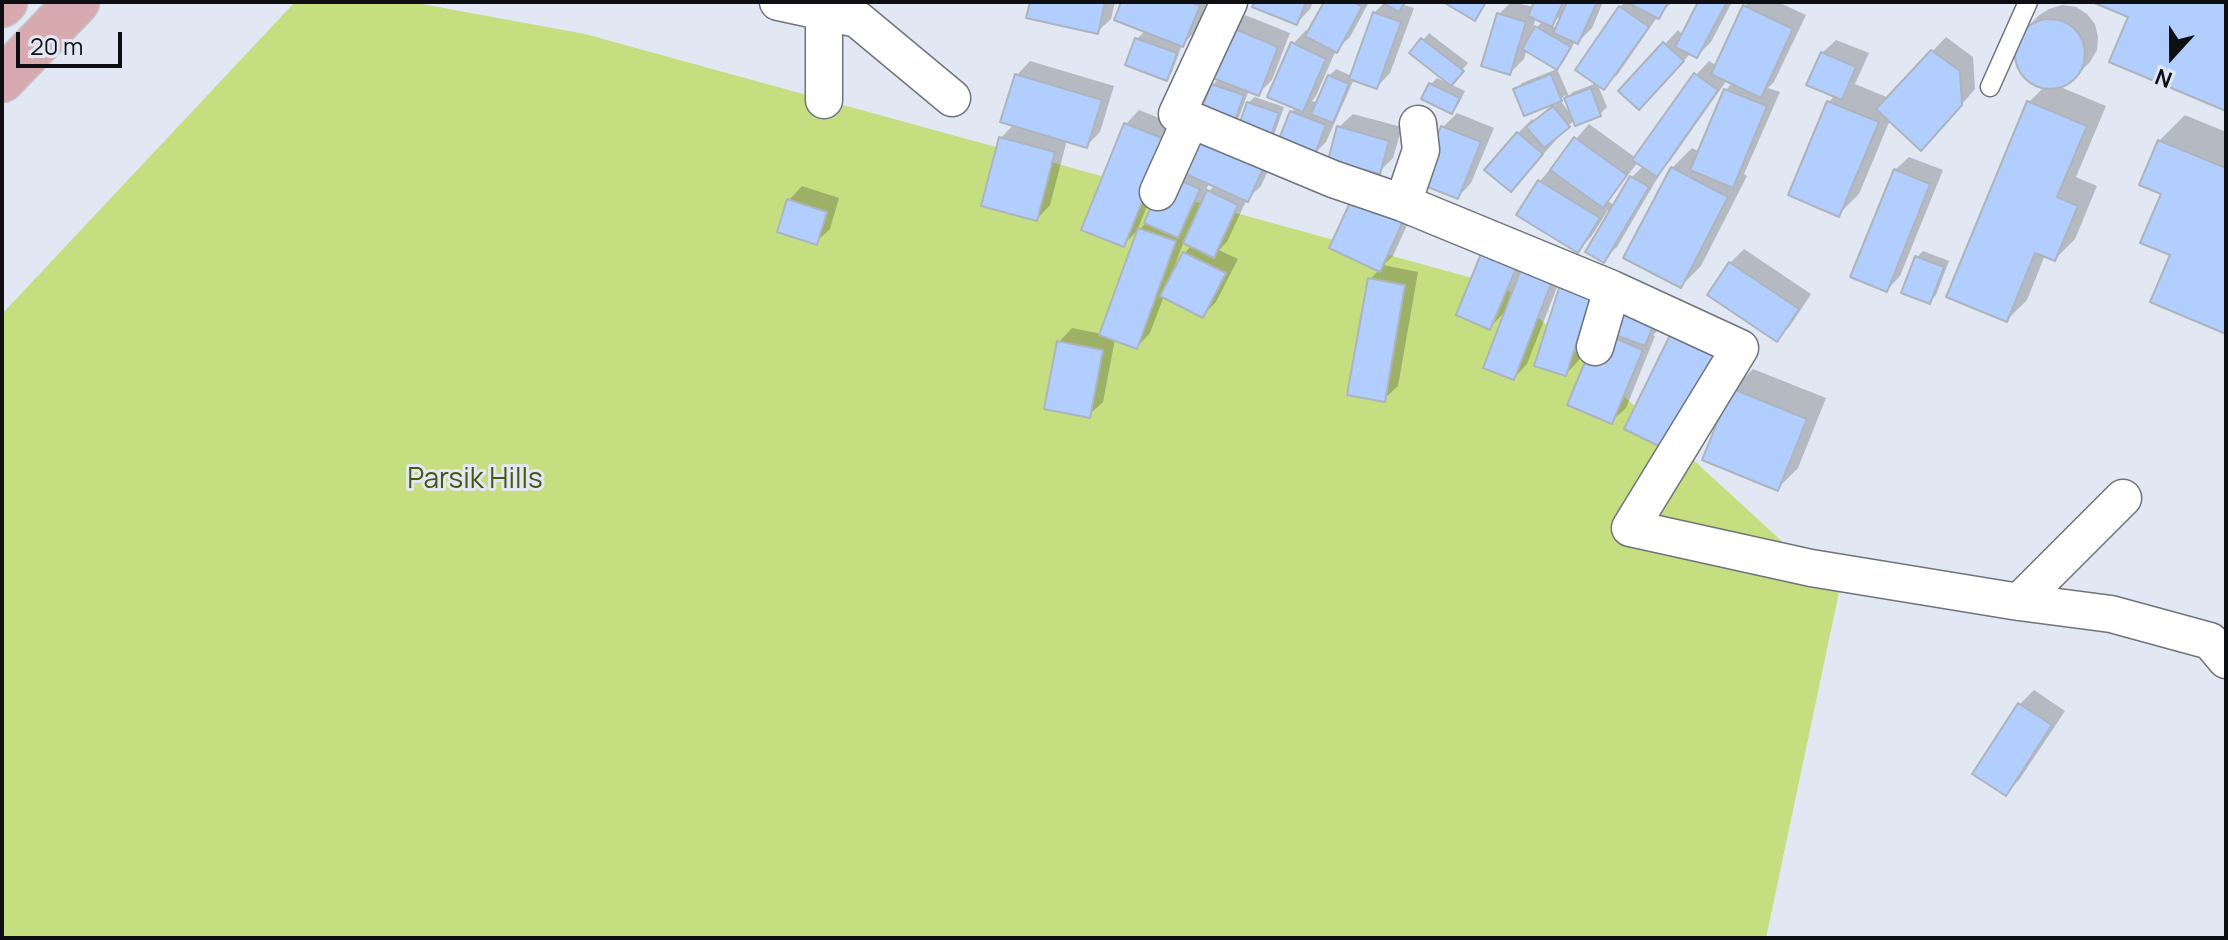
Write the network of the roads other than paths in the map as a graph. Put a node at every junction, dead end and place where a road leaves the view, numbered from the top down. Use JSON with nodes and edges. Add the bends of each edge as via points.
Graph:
{"nodes":[{"id":1,"x":77,"y":2,"type":"edge"},
{"id":2,"x":778,"y":2,"type":"edge"},
{"id":3,"x":1229,"y":2,"type":"edge"},
{"id":4,"x":2028,"y":2,"type":"edge"},
{"id":5,"x":824,"y":12,"type":"junction"},
{"id":6,"x":2,"y":80,"type":"edge"},
{"id":7,"x":1990,"y":87,"type":"dead end"},
{"id":8,"x":952,"y":98,"type":"dead end"},
{"id":9,"x":824,"y":100,"type":"dead end"},
{"id":10,"x":1190,"y":121,"type":"junction"},
{"id":11,"x":1418,"y":124,"type":"dead end"},
{"id":12,"x":1158,"y":192,"type":"dead end"},
{"id":13,"x":1403,"y":203,"type":"junction"},
{"id":14,"x":1612,"y":289,"type":"junction"},
{"id":15,"x":1595,"y":347,"type":"dead end"},
{"id":16,"x":2123,"y":498,"type":"dead end"},
{"id":17,"x":2019,"y":602,"type":"junction"},
{"id":18,"x":2226,"y":660,"type":"edge"}],
"edges":[{"from":1,"to":6,"type":"main road"},
{"from":2,"to":5,"type":"street"},
{"from":3,"to":10,"type":"street","via":[[1177,114]]},
{"from":4,"to":7,"type":"lane"},
{"from":5,"to":8,"type":"street","via":[[857,19]]},
{"from":5,"to":9,"type":"street"},
{"from":10,"to":12,"type":"street"},
{"from":10,"to":13,"type":"street"},
{"from":11,"to":13,"type":"street","via":[[1421,150]]},
{"from":13,"to":14,"type":"street"},
{"from":14,"to":15,"type":"street"},
{"from":14,"to":17,"type":"street","via":[[1740,348],[1630,528],[1811,568]]},
{"from":16,"to":17,"type":"street"},
{"from":17,"to":18,"type":"street","via":[[2111,614],[2210,641]]}]}
